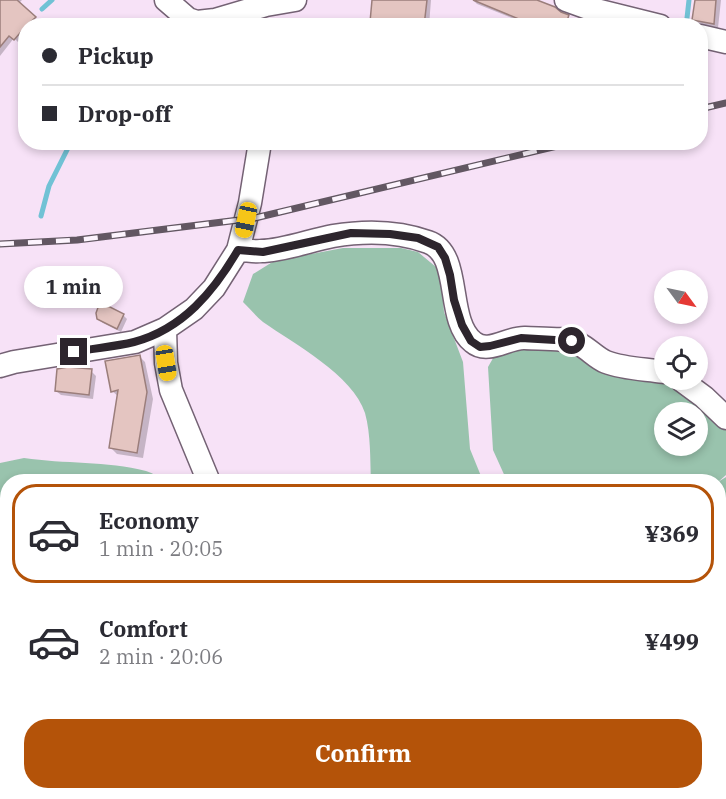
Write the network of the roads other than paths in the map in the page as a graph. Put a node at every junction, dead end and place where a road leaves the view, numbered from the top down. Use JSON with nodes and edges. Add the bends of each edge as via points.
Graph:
{"nodes":[{"id":1,"x":166,"y":0,"type":"edge"},
{"id":2,"x":295,"y":0,"type":"edge"},
{"id":3,"x":566,"y":0,"type":"edge"},
{"id":4,"x":187,"y":18,"type":"edge"},
{"id":5,"x":222,"y":18,"type":"edge"},
{"id":6,"x":626,"y":18,"type":"edge"},
{"id":7,"x":708,"y":38,"type":"edge"},
{"id":8,"x":726,"y":42,"type":"edge"},
{"id":9,"x":259,"y":150,"type":"edge"},
{"id":10,"x":238,"y":250,"type":"junction"},
{"id":11,"x":165,"y":329,"type":"junction"},
{"id":12,"x":0,"y":366,"type":"edge"},
{"id":13,"x":654,"y":370,"type":"edge"},
{"id":14,"x":695,"y":390,"type":"edge"},
{"id":15,"x":726,"y":418,"type":"edge"},
{"id":16,"x":206,"y":474,"type":"edge"}],
"edges":[{"from":1,"to":4,"type":"street"},
{"from":2,"to":5,"type":"street"},
{"from":3,"to":6,"type":"street"},
{"from":7,"to":8,"type":"street"},
{"from":9,"to":10,"type":"street"},
{"from":10,"to":11,"type":"street","via":[[214,288],[194,309]]},
{"from":10,"to":13,"type":"street","via":[[263,252],[351,233],[418,238],[438,247],[445,258],[462,325],[471,341],[480,347],[521,338],[572,341],[604,361]]},
{"from":11,"to":12,"type":"street","via":[[135,342]]},
{"from":11,"to":16,"type":"street","via":[[171,390]]},
{"from":14,"to":15,"type":"street"}]}
